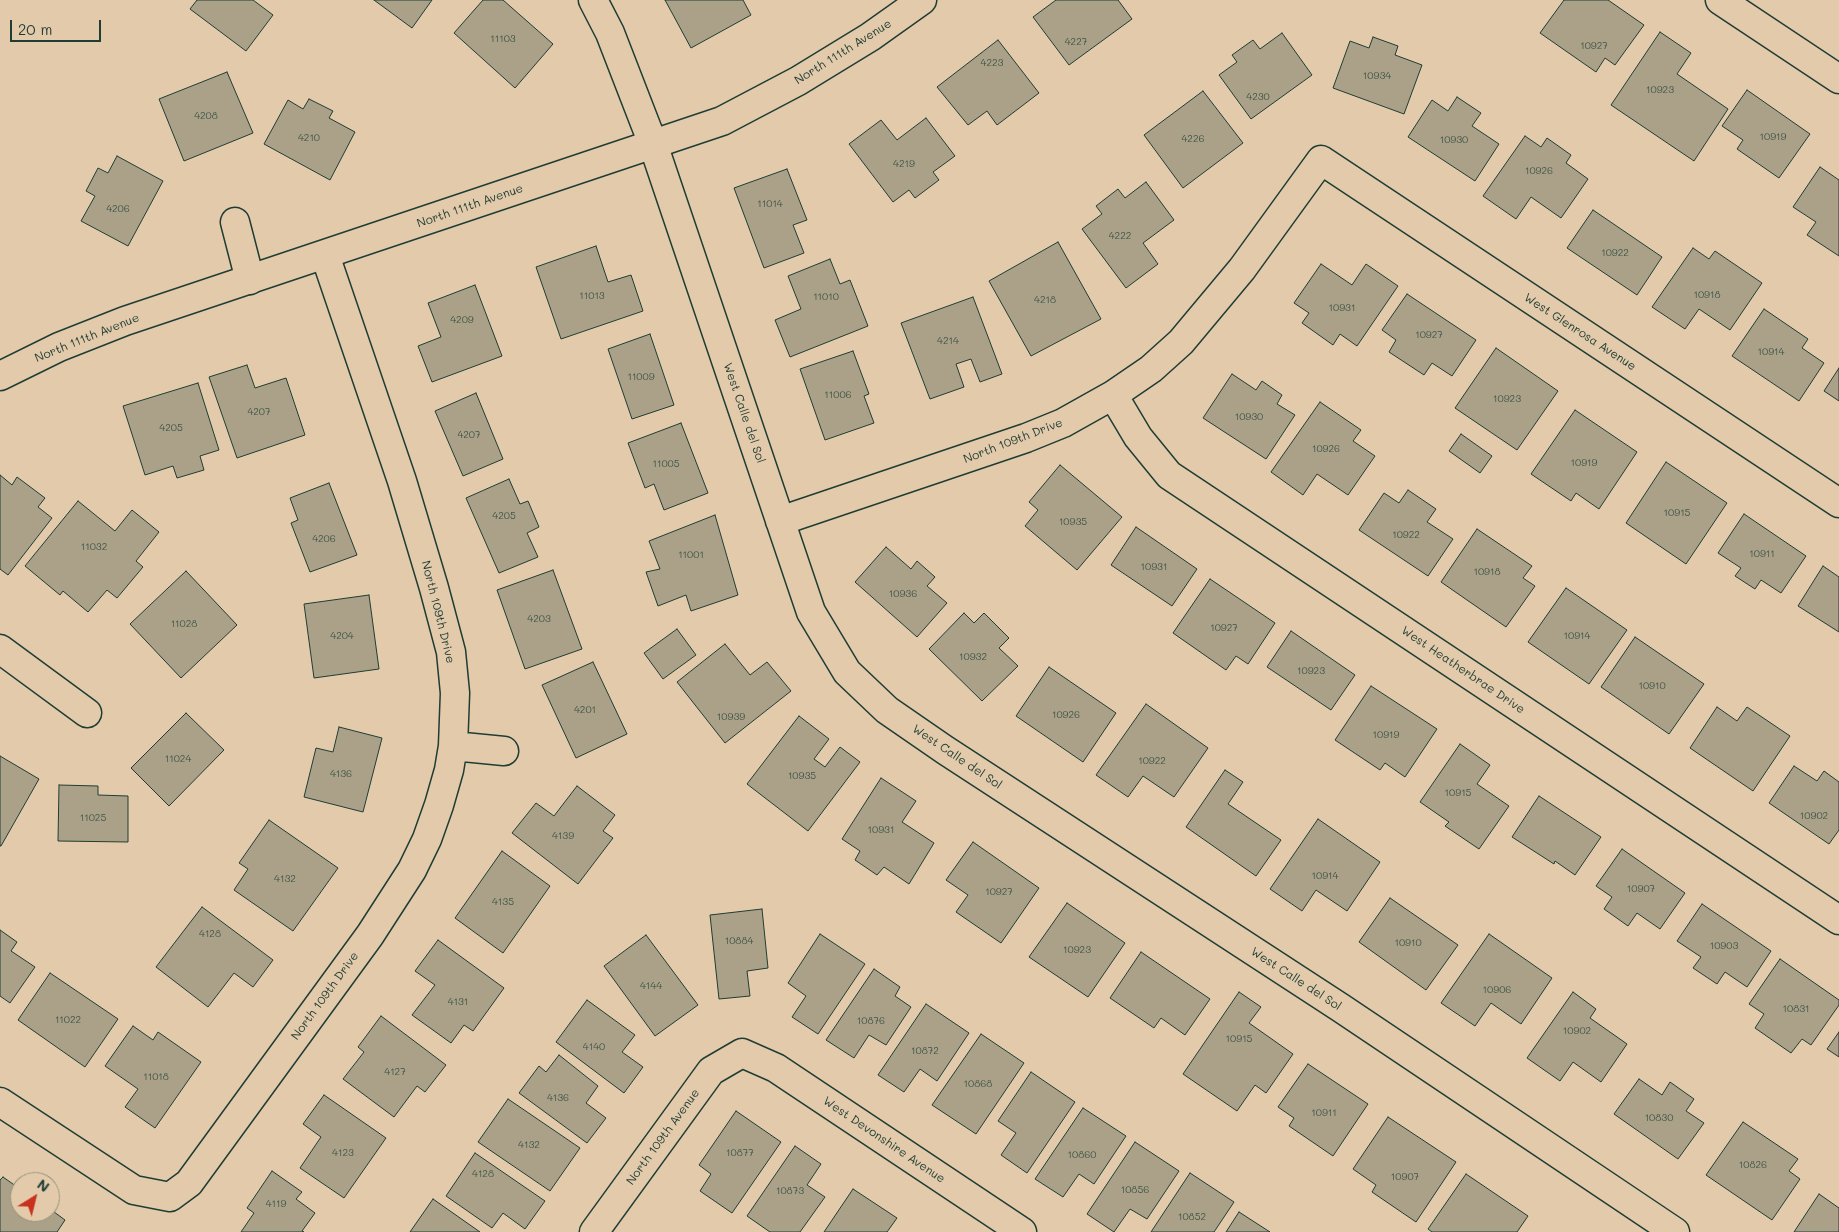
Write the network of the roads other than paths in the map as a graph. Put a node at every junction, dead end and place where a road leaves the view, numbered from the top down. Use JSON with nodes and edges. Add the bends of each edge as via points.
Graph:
{"nodes":[{"id":1,"x":593,"y":0,"type":"edge"},
{"id":2,"x":922,"y":0,"type":"edge"},
{"id":3,"x":1720,"y":0,"type":"edge"},
{"id":4,"x":1839,"y":79,"type":"edge"},
{"id":5,"x":654,"y":144,"type":"junction"},
{"id":6,"x":1321,"y":160,"type":"joint"},
{"id":7,"x":235,"y":222,"type":"dead end"},
{"id":8,"x":325,"y":255,"type":"junction"},
{"id":9,"x":250,"y":280,"type":"junction"},
{"id":10,"x":0,"y":376,"type":"edge"},
{"id":11,"x":1113,"y":394,"type":"junction"},
{"id":12,"x":1839,"y":503,"type":"edge"},
{"id":13,"x":780,"y":521,"type":"junction"},
{"id":14,"x":0,"y":649,"type":"edge"},
{"id":15,"x":87,"y":713,"type":"dead end"},
{"id":16,"x":453,"y":746,"type":"junction"},
{"id":17,"x":504,"y":751,"type":"dead end"},
{"id":18,"x":1839,"y":920,"type":"edge"},
{"id":19,"x":742,"y":1054,"type":"joint"},
{"id":20,"x":0,"y":1102,"type":"edge"},
{"id":21,"x":594,"y":1232,"type":"edge"},
{"id":22,"x":1022,"y":1232,"type":"edge"},
{"id":23,"x":1675,"y":1232,"type":"edge"}],
"edges":[{"from":1,"to":5,"type":"street","name":"West Calle del Sol","via":[[610,33]]},
{"from":2,"to":5,"type":"street","name":"North 111th Avenue","via":[[870,38],[781,90],[722,121]]},
{"from":3,"to":4,"type":"street"},
{"from":5,"to":8,"type":"street","name":"North 111th Avenue"},
{"from":5,"to":13,"type":"street","name":"West Calle del Sol"},
{"from":6,"to":11,"type":"street","name":"North 109th Drive","via":[[1242,269],[1181,342]]},
{"from":6,"to":12,"type":"street","name":"West Glenrosa Avenue"},
{"from":7,"to":9,"type":"street"},
{"from":8,"to":9,"type":"street","name":"North 111th Avenue"},
{"from":8,"to":16,"type":"street","name":"North 109th Drive","via":[[402,481],[451,652],[455,693]]},
{"from":9,"to":10,"type":"street","name":"North 111th Avenue","via":[[59,347]]},
{"from":11,"to":13,"type":"street","name":"North 109th Drive","via":[[1063,423],[1026,438]]},
{"from":11,"to":18,"type":"street","name":"West Heatherbrae Drive","via":[[1138,437],[1169,475]]},
{"from":13,"to":23,"type":"street","name":"West Calle del Sol","via":[[810,612],[847,672],[888,710]]},
{"from":14,"to":15,"type":"street"},
{"from":16,"to":17,"type":"street"},
{"from":16,"to":20,"type":"street","name":"North 109th Drive","via":[[442,796],[427,839],[397,895],[189,1183],[170,1197],[134,1190]]},
{"from":19,"to":21,"type":"street","name":"North 109th Avenue","via":[[711,1071]]},
{"from":19,"to":22,"type":"street","name":"West Devonshire Avenue","via":[[776,1068]]}]}
